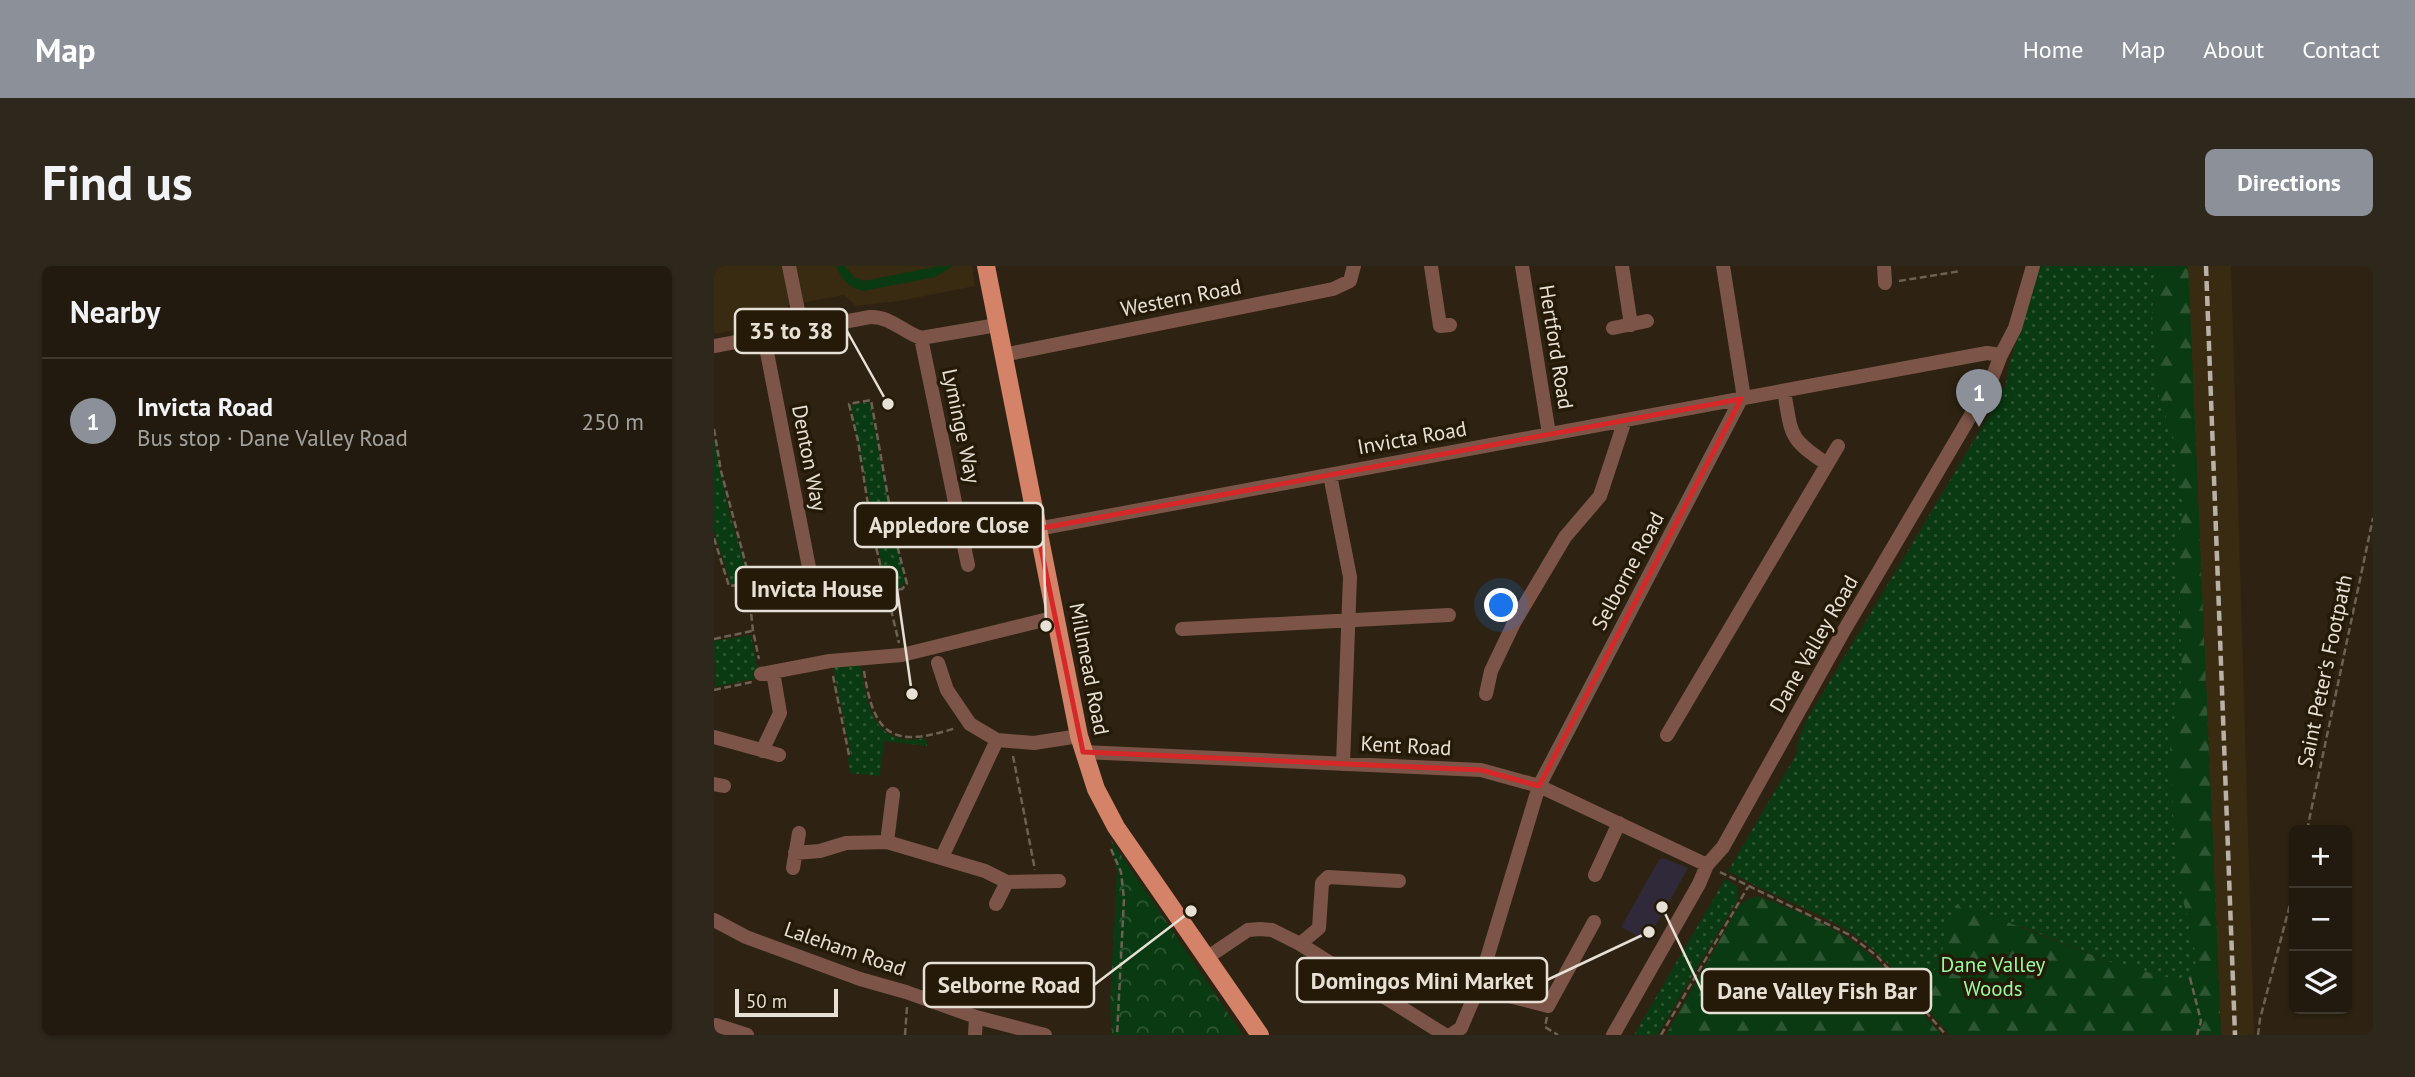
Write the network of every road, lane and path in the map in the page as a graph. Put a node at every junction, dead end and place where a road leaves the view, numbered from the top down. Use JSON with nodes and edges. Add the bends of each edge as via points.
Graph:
{"nodes":[{"id":1,"x":789,"y":266,"type":"edge"},
{"id":2,"x":986,"y":266,"type":"edge"},
{"id":3,"x":1354,"y":266,"type":"edge"},
{"id":4,"x":1431,"y":266,"type":"edge"},
{"id":5,"x":1522,"y":266,"type":"edge"},
{"id":6,"x":1622,"y":266,"type":"edge"},
{"id":7,"x":1723,"y":266,"type":"edge"},
{"id":8,"x":1884,"y":266,"type":"edge"},
{"id":9,"x":2033,"y":266,"type":"edge"},
{"id":10,"x":1961,"y":271,"type":"dead end"},
{"id":11,"x":1885,"y":283,"type":"joint"},
{"id":12,"x":1647,"y":321,"type":"dead end"},
{"id":13,"x":997,"y":325,"type":"junction"},
{"id":14,"x":1631,"y":325,"type":"junction"},
{"id":15,"x":1450,"y":326,"type":"dead end"},
{"id":16,"x":1613,"y":328,"type":"dead end"},
{"id":17,"x":802,"y":330,"type":"junction"},
{"id":18,"x":764,"y":337,"type":"junction"},
{"id":19,"x":922,"y":338,"type":"junction"},
{"id":20,"x":714,"y":346,"type":"edge"},
{"id":21,"x":1003,"y":355,"type":"junction"},
{"id":22,"x":2001,"y":355,"type":"junction"},
{"id":23,"x":1784,"y":391,"type":"junction"},
{"id":24,"x":1743,"y":399,"type":"junction"},
{"id":25,"x":1625,"y":420,"type":"junction"},
{"id":26,"x":714,"y":429,"type":"edge"},
{"id":27,"x":1549,"y":435,"type":"junction"},
{"id":28,"x":1838,"y":446,"type":"dead end"},
{"id":29,"x":1827,"y":464,"type":"junction"},
{"id":30,"x":1330,"y":475,"type":"junction"},
{"id":31,"x":2373,"y":518,"type":"edge"},
{"id":32,"x":1037,"y":529,"type":"junction"},
{"id":33,"x":714,"y":538,"type":"edge"},
{"id":34,"x":967,"y":565,"type":"dead end"},
{"id":35,"x":748,"y":584,"type":"junction"},
{"id":36,"x":812,"y":588,"type":"dead end"},
{"id":37,"x":888,"y":591,"type":"junction"},
{"id":38,"x":1449,"y":615,"type":"dead end"},
{"id":39,"x":1056,"y":617,"type":"junction"},
{"id":40,"x":1349,"y":620,"type":"junction"},
{"id":41,"x":1182,"y":629,"type":"dead end"},
{"id":42,"x":753,"y":631,"type":"junction"},
{"id":43,"x":714,"y":639,"type":"edge"},
{"id":44,"x":902,"y":655,"type":"junction"},
{"id":45,"x":862,"y":659,"type":"junction"},
{"id":46,"x":830,"y":662,"type":"junction"},
{"id":47,"x":938,"y":663,"type":"dead end"},
{"id":48,"x":766,"y":675,"type":"junction"},
{"id":49,"x":714,"y":690,"type":"edge"},
{"id":50,"x":1486,"y":694,"type":"dead end"},
{"id":51,"x":970,"y":724,"type":"junction"},
{"id":52,"x":1667,"y":735,"type":"dead end"},
{"id":53,"x":715,"y":741,"type":"edge"},
{"id":54,"x":1004,"y":741,"type":"junction"},
{"id":55,"x":1081,"y":744,"type":"junction"},
{"id":56,"x":762,"y":751,"type":"junction"},
{"id":57,"x":779,"y":755,"type":"dead end"},
{"id":58,"x":849,"y":755,"type":"dead end"},
{"id":59,"x":1343,"y":764,"type":"junction"},
{"id":60,"x":1539,"y":786,"type":"junction"},
{"id":61,"x":893,"y":794,"type":"dead end"},
{"id":62,"x":1619,"y":823,"type":"junction"},
{"id":63,"x":2308,"y":825,"type":"edge"},
{"id":64,"x":1116,"y":827,"type":"junction"},
{"id":65,"x":799,"y":833,"type":"dead end"},
{"id":66,"x":887,"y":842,"type":"junction"},
{"id":67,"x":795,"y":853,"type":"junction"},
{"id":68,"x":943,"y":857,"type":"junction"},
{"id":69,"x":1707,"y":864,"type":"junction"},
{"id":70,"x":793,"y":868,"type":"dead end"},
{"id":71,"x":1595,"y":875,"type":"dead end"},
{"id":72,"x":1059,"y":881,"type":"dead end"},
{"id":73,"x":1399,"y":881,"type":"dead end"},
{"id":74,"x":1007,"y":882,"type":"junction"},
{"id":75,"x":1038,"y":882,"type":"junction"},
{"id":76,"x":1748,"y":887,"type":"junction"},
{"id":77,"x":996,"y":904,"type":"dead end"},
{"id":78,"x":2289,"y":908,"type":"edge"},
{"id":79,"x":714,"y":920,"type":"edge"},
{"id":80,"x":1594,"y":922,"type":"dead end"},
{"id":81,"x":1300,"y":944,"type":"junction"},
{"id":82,"x":1208,"y":957,"type":"junction"},
{"id":83,"x":2190,"y":978,"type":"dead end"},
{"id":84,"x":1478,"y":988,"type":"junction"},
{"id":85,"x":906,"y":992,"type":"junction"},
{"id":86,"x":1548,"y":1006,"type":"junction"},
{"id":87,"x":976,"y":1017,"type":"junction"},
{"id":88,"x":716,"y":1025,"type":"dead end"},
{"id":89,"x":747,"y":1035,"type":"edge"},
{"id":90,"x":905,"y":1035,"type":"edge"},
{"id":91,"x":975,"y":1035,"type":"edge"},
{"id":92,"x":1045,"y":1035,"type":"edge"},
{"id":93,"x":1117,"y":1035,"type":"edge"},
{"id":94,"x":1260,"y":1035,"type":"edge"},
{"id":95,"x":1445,"y":1035,"type":"edge"},
{"id":96,"x":1451,"y":1035,"type":"edge"},
{"id":97,"x":1558,"y":1035,"type":"edge"},
{"id":98,"x":1613,"y":1035,"type":"edge"},
{"id":99,"x":1661,"y":1035,"type":"edge"},
{"id":100,"x":1946,"y":1035,"type":"edge"},
{"id":101,"x":2197,"y":1035,"type":"edge"},
{"id":102,"x":2258,"y":1035,"type":"edge"}],
"edges":[{"from":1,"to":17,"type":"street"},
{"from":2,"to":13,"type":"main road","name":"Millmead Road"},
{"from":3,"to":21,"type":"street","name":"Western Road","via":[[1350,281],[1333,289]]},
{"from":4,"to":15,"type":"street","via":[[1440,326]]},
{"from":5,"to":27,"type":"street","name":"Hertford Road"},
{"from":6,"to":14,"type":"street"},
{"from":7,"to":24,"type":"street"},
{"from":8,"to":11,"type":"street"},
{"from":9,"to":22,"type":"street","name":"Dane Valley Road","via":[[2015,328]]},
{"from":10,"to":11,"type":"path"},
{"from":12,"to":14,"type":"street"},
{"from":13,"to":19,"type":"street"},
{"from":13,"to":21,"type":"main road","name":"Millmead Road"},
{"from":14,"to":16,"type":"street"},
{"from":17,"to":18,"type":"street"},
{"from":17,"to":19,"type":"street","via":[[879,317]]},
{"from":18,"to":20,"type":"street"},
{"from":18,"to":36,"type":"street","name":"Denton Way"},
{"from":19,"to":34,"type":"street","name":"Lyminge Way"},
{"from":21,"to":32,"type":"main road","name":"Millmead Road"},
{"from":22,"to":23,"type":"street","name":"Invicta Road","via":[[1987,353]]},
{"from":22,"to":69,"type":"street","name":"Dane Valley Road","via":[[1991,381],[1723,847]]},
{"from":23,"to":24,"type":"street","name":"Invicta Road"},
{"from":23,"to":29,"type":"street","via":[[1793,436],[1802,448]]},
{"from":24,"to":25,"type":"street","name":"Invicta Road"},
{"from":24,"to":60,"type":"street","name":"Selborne Road"},
{"from":25,"to":27,"type":"street","name":"Invicta Road"},
{"from":25,"to":50,"type":"street","via":[[1600,496],[1565,537],[1514,623],[1491,671]]},
{"from":26,"to":35,"type":"path"},
{"from":27,"to":30,"type":"street","name":"Invicta Road"},
{"from":28,"to":29,"type":"street"},
{"from":29,"to":52,"type":"street"},
{"from":30,"to":32,"type":"street","name":"Invicta Road"},
{"from":30,"to":40,"type":"street","via":[[1350,577]]},
{"from":31,"to":63,"type":"path","name":"Saint Peter's Footpath"},
{"from":32,"to":39,"type":"main road","name":"Millmead Road"},
{"from":33,"to":35,"type":"path","via":[[729,586]]},
{"from":35,"to":42,"type":"path"},
{"from":37,"to":37,"type":"path","via":[[849,404],[871,400],[907,584]]},
{"from":37,"to":44,"type":"path"},
{"from":38,"to":40,"type":"street"},
{"from":39,"to":44,"type":"street"},
{"from":39,"to":55,"type":"main road","name":"Millmead Road"},
{"from":40,"to":41,"type":"street"},
{"from":40,"to":59,"type":"street"},
{"from":42,"to":43,"type":"path"},
{"from":42,"to":48,"type":"path"},
{"from":44,"to":45,"type":"street"},
{"from":45,"to":46,"type":"street"},
{"from":45,"to":51,"type":"path","via":[[871,707],[891,731],[916,738]]},
{"from":46,"to":48,"type":"street"},
{"from":46,"to":58,"type":"path"},
{"from":47,"to":51,"type":"street","via":[[947,690]]},
{"from":48,"to":49,"type":"path"},
{"from":48,"to":56,"type":"street","via":[[780,713]]},
{"from":51,"to":54,"type":"street"},
{"from":53,"to":56,"type":"street"},
{"from":54,"to":55,"type":"street","name":"Kent Road"},
{"from":54,"to":68,"type":"street"},
{"from":54,"to":75,"type":"path"},
{"from":55,"to":59,"type":"street","name":"Kent Road"},
{"from":55,"to":64,"type":"main road","name":"Millmead Road","via":[[1096,789]]},
{"from":56,"to":57,"type":"street"},
{"from":59,"to":60,"type":"street","name":"Kent Road","via":[[1481,771]]},
{"from":60,"to":62,"type":"street","name":"Kent Road"},
{"from":60,"to":84,"type":"street","name":"Selborne Road"},
{"from":61,"to":66,"type":"street"},
{"from":62,"to":69,"type":"street","name":"Kent Road"},
{"from":62,"to":71,"type":"street"},
{"from":64,"to":82,"type":"main road","name":"Millmead Road"},
{"from":64,"to":93,"type":"path","via":[[1109,846],[1121,872],[1124,899]]},
{"from":65,"to":67,"type":"street"},
{"from":66,"to":67,"type":"street","via":[[846,843]]},
{"from":66,"to":68,"type":"street"},
{"from":67,"to":70,"type":"street"},
{"from":68,"to":74,"type":"street"},
{"from":69,"to":76,"type":"path"},
{"from":69,"to":98,"type":"street","name":"Dane Valley Road"},
{"from":72,"to":75,"type":"street"},
{"from":73,"to":81,"type":"street","via":[[1328,877],[1322,883],[1319,928]]},
{"from":74,"to":75,"type":"street"},
{"from":74,"to":77,"type":"street"},
{"from":76,"to":99,"type":"path"},
{"from":76,"to":100,"type":"path","via":[[1848,934],[1877,956]]},
{"from":78,"to":102,"type":"path"},
{"from":79,"to":85,"type":"street","name":"Laleham Road","via":[[746,937]]},
{"from":80,"to":86,"type":"street"},
{"from":81,"to":82,"type":"street","via":[[1272,930],[1248,930]]},
{"from":81,"to":95,"type":"street"},
{"from":82,"to":94,"type":"main road","name":"Millmead Road"},
{"from":83,"to":101,"type":"path","via":[[2201,1021]]},
{"from":84,"to":86,"type":"street"},
{"from":84,"to":96,"type":"street","name":"Selborne Road","via":[[1461,1028]]},
{"from":85,"to":87,"type":"street","name":"Laleham Road"},
{"from":85,"to":90,"type":"path"},
{"from":86,"to":97,"type":"path","via":[[1545,1027]]},
{"from":87,"to":91,"type":"street"},
{"from":87,"to":92,"type":"street","name":"Laleham Road"},
{"from":88,"to":89,"type":"street"}]}
